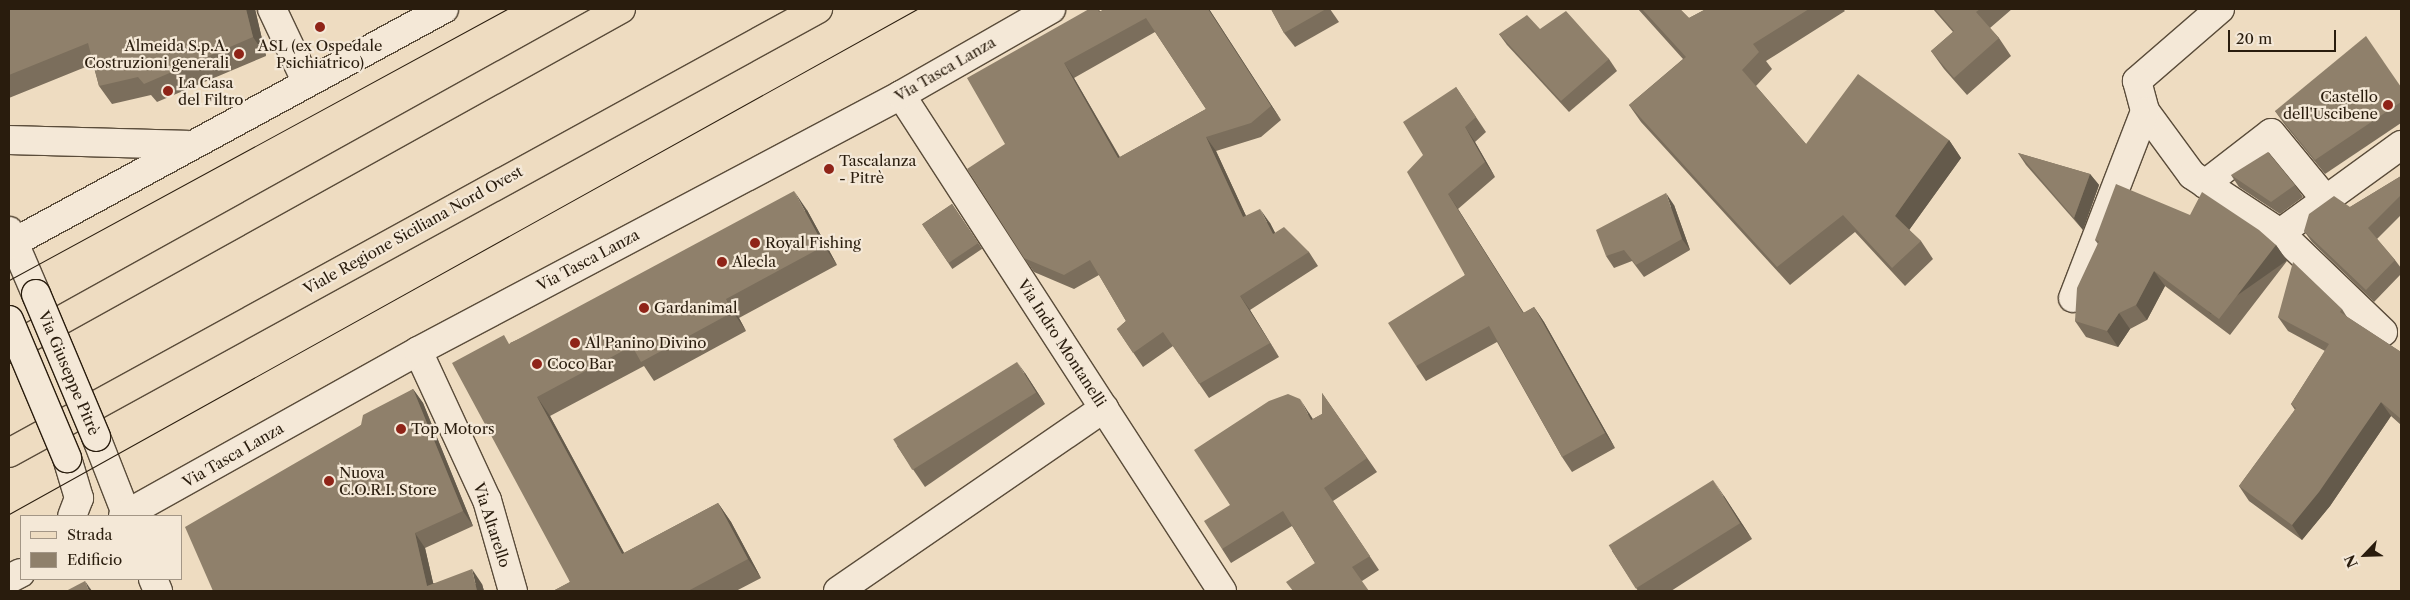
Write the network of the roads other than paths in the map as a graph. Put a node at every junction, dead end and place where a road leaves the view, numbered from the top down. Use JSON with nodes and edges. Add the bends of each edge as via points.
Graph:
{"nodes":[{"id":1,"x":272,"y":9,"type":"edge"},
{"id":2,"x":444,"y":9,"type":"edge"},
{"id":3,"x":620,"y":9,"type":"edge"},
{"id":4,"x":818,"y":9,"type":"edge"},
{"id":5,"x":1051,"y":9,"type":"edge"},
{"id":6,"x":2220,"y":9,"type":"edge"},
{"id":7,"x":306,"y":81,"type":"junction"},
{"id":8,"x":900,"y":95,"type":"junction"},
{"id":9,"x":2145,"y":111,"type":"junction"},
{"id":10,"x":9,"y":140,"type":"edge"},
{"id":11,"x":2401,"y":145,"type":"edge"},
{"id":12,"x":189,"y":146,"type":"junction"},
{"id":13,"x":2205,"y":184,"type":"junction"},
{"id":14,"x":2326,"y":200,"type":"junction"},
{"id":15,"x":2280,"y":233,"type":"junction"},
{"id":16,"x":10,"y":240,"type":"edge"},
{"id":17,"x":2073,"y":298,"type":"dead end"},
{"id":18,"x":9,"y":320,"type":"edge"},
{"id":19,"x":2383,"y":332,"type":"dead end"},
{"id":20,"x":9,"y":349,"type":"edge"},
{"id":21,"x":418,"y":351,"type":"junction"},
{"id":22,"x":1104,"y":408,"type":"junction"},
{"id":23,"x":9,"y":453,"type":"edge"},
{"id":24,"x":72,"y":515,"type":"edge"},
{"id":25,"x":126,"y":515,"type":"edge"},
{"id":26,"x":128,"y":515,"type":"edge"},
{"id":27,"x":20,"y":574,"type":"edge"},
{"id":28,"x":9,"y":580,"type":"edge"},
{"id":29,"x":514,"y":591,"type":"edge"},
{"id":30,"x":838,"y":591,"type":"edge"},
{"id":31,"x":1222,"y":591,"type":"edge"}],
"edges":[{"from":1,"to":7,"type":"street"},
{"from":2,"to":7,"type":"street"},
{"from":3,"to":20,"type":"main road"},
{"from":4,"to":23,"type":"main road","name":"Viale Regione Siciliana Nord Ovest"},
{"from":5,"to":8,"type":"street","name":"Via Tasca Lanza"},
{"from":6,"to":9,"type":"street","via":[[2137,81]]},
{"from":7,"to":12,"type":"street"},
{"from":8,"to":21,"type":"street","name":"Via Tasca Lanza"},
{"from":8,"to":22,"type":"street","name":"Via Indro Montanelli"},
{"from":9,"to":13,"type":"street","via":[[2192,175]]},
{"from":9,"to":17,"type":"street"},
{"from":10,"to":12,"type":"street"},
{"from":11,"to":14,"type":"street"},
{"from":12,"to":16,"type":"street"},
{"from":13,"to":14,"type":"street","via":[[2271,133]]},
{"from":13,"to":15,"type":"street"},
{"from":14,"to":15,"type":"street"},
{"from":15,"to":19,"type":"street"},
{"from":16,"to":25,"type":"street","name":"Via Giuseppe Pitrè","bridge":true,"via":[[36,294]]},
{"from":18,"to":24,"type":"street","bridge":true,"via":[[67,458],[79,498]]},
{"from":21,"to":26,"type":"street","name":"Via Tasca Lanza"},
{"from":21,"to":29,"type":"street","name":"Via Altarello","via":[[487,500]]},
{"from":22,"to":30,"type":"street"},
{"from":22,"to":31,"type":"street","name":"Via Indro Montanelli"},
{"from":27,"to":28,"type":"street"}]}
